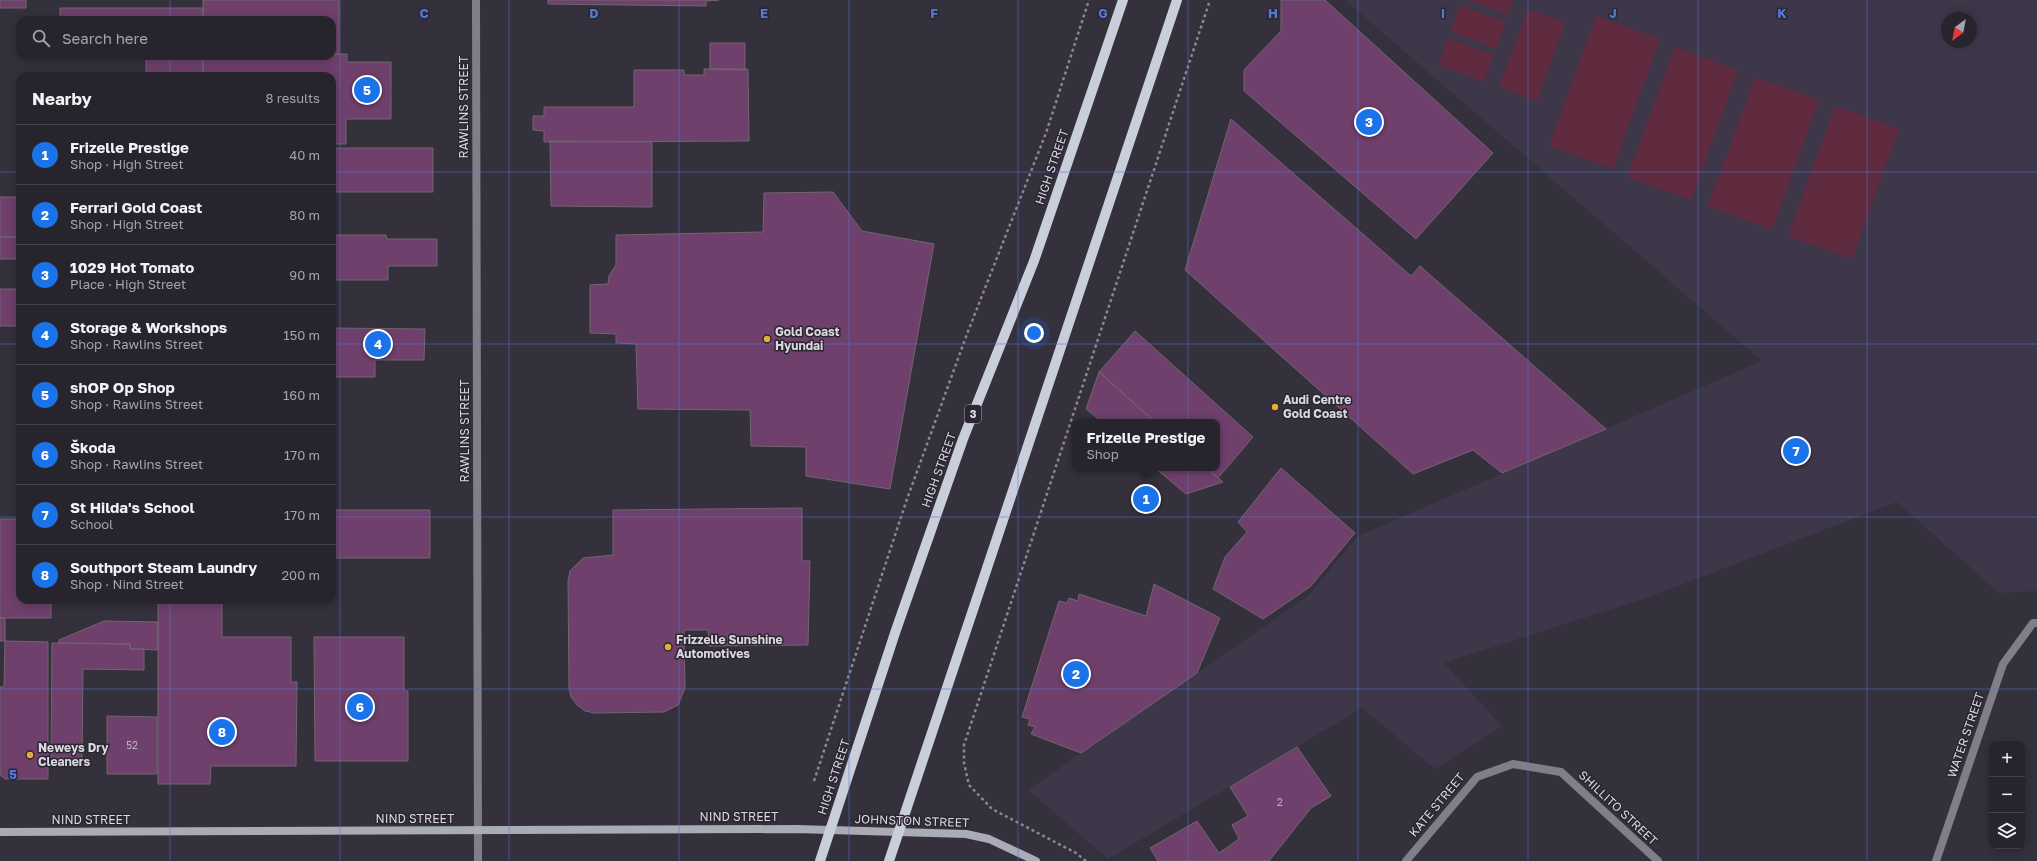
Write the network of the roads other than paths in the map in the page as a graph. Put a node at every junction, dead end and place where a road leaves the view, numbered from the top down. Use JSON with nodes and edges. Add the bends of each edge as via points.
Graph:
{"nodes":[{"id":1,"x":476,"y":0,"type":"edge"},
{"id":2,"x":1122,"y":0,"type":"edge"},
{"id":3,"x":1177,"y":0,"type":"edge"},
{"id":4,"x":2035,"y":623,"type":"edge"},
{"id":5,"x":1561,"y":772,"type":"joint"},
{"id":6,"x":829,"y":830,"type":"junction"},
{"id":7,"x":478,"y":831,"type":"junction"},
{"id":8,"x":898,"y":831,"type":"junction"},
{"id":9,"x":0,"y":832,"type":"edge"},
{"id":10,"x":478,"y":861,"type":"edge"},
{"id":11,"x":820,"y":861,"type":"edge"},
{"id":12,"x":889,"y":861,"type":"edge"},
{"id":13,"x":1036,"y":861,"type":"edge"},
{"id":14,"x":1406,"y":861,"type":"edge"},
{"id":15,"x":1658,"y":861,"type":"edge"},
{"id":16,"x":1936,"y":861,"type":"edge"}],
"edges":[{"from":1,"to":7,"type":"street","name":"RAWLINS STREET"},
{"from":2,"to":6,"type":"main road","name":"HIGH STREET","number":"3","via":[[1034,261],[963,439]]},
{"from":3,"to":8,"type":"main road"},
{"from":4,"to":16,"type":"street","name":"WATER STREET","via":[[2003,664]]},
{"from":5,"to":14,"type":"street","name":"KATE STREET","via":[[1512,764],[1477,777]]},
{"from":5,"to":15,"type":"street","name":"SHILLITO STREET"},
{"from":6,"to":7,"type":"street","name":"NIND STREET"},
{"from":6,"to":8,"type":"street","name":"JOHNSTON STREET"},
{"from":6,"to":11,"type":"main road","name":"HIGH STREET","number":"3"},
{"from":7,"to":9,"type":"street","name":"NIND STREET"},
{"from":7,"to":10,"type":"street","name":"RAWLINS STREET"},
{"from":8,"to":12,"type":"main road"},
{"from":8,"to":13,"type":"street","name":"JOHNSTON STREET","via":[[966,834],[989,839]]}]}
